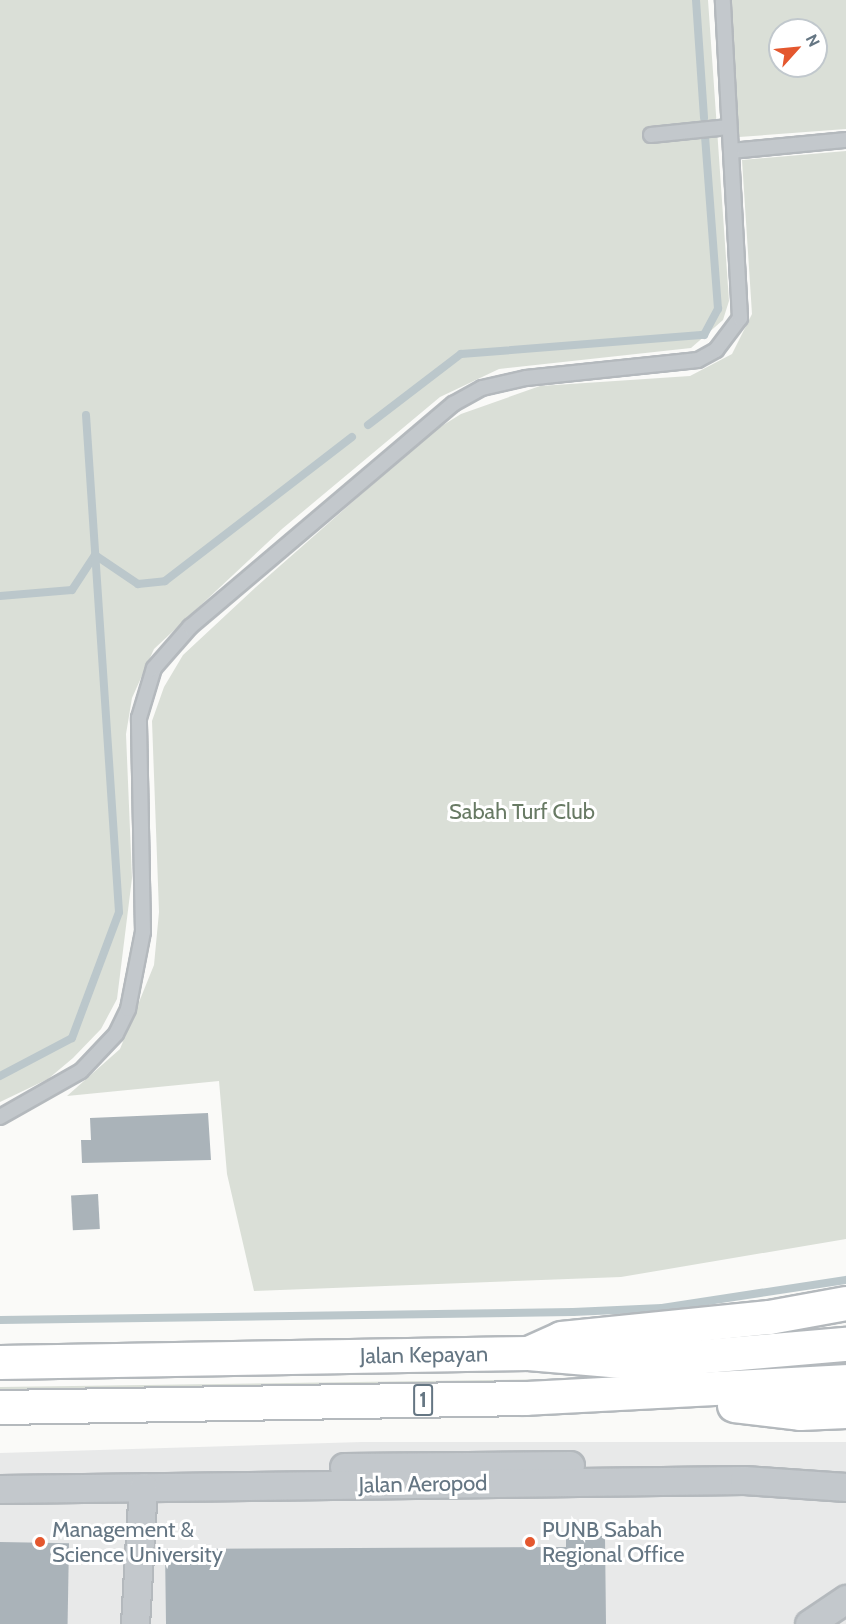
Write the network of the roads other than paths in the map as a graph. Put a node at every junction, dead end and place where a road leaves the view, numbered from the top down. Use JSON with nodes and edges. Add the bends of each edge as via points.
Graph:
{"nodes":[{"id":1,"x":723,"y":0,"type":"edge"},
{"id":2,"x":729,"y":127,"type":"junction"},
{"id":3,"x":651,"y":135,"type":"dead end"},
{"id":4,"x":846,"y":140,"type":"edge"},
{"id":5,"x":731,"y":151,"type":"junction"},
{"id":6,"x":0,"y":1117,"type":"edge"},
{"id":7,"x":846,"y":1303,"type":"edge"},
{"id":8,"x":846,"y":1344,"type":"edge"},
{"id":9,"x":528,"y":1353,"type":"junction"},
{"id":10,"x":0,"y":1362,"type":"edge"},
{"id":11,"x":846,"y":1381,"type":"edge"},
{"id":12,"x":630,"y":1392,"type":"junction"},
{"id":13,"x":0,"y":1407,"type":"edge"},
{"id":14,"x":846,"y":1411,"type":"edge"},
{"id":15,"x":143,"y":1487,"type":"junction"},
{"id":16,"x":839,"y":1487,"type":"edge"},
{"id":17,"x":0,"y":1489,"type":"edge"},
{"id":18,"x":846,"y":1599,"type":"edge"},
{"id":19,"x":135,"y":1624,"type":"edge"},
{"id":20,"x":809,"y":1624,"type":"edge"}],
"edges":[{"from":1,"to":2,"type":"lane"},
{"from":2,"to":3,"type":"lane"},
{"from":2,"to":5,"type":"lane"},
{"from":4,"to":5,"type":"lane"},
{"from":5,"to":6,"type":"lane","via":[[743,290],[740,318],[716,350],[672,366],[515,380],[482,388],[453,404],[228,592],[154,668],[139,718],[143,932],[128,1009],[116,1034],[81,1071]]},
{"from":7,"to":9,"type":"highway","via":[[769,1317],[561,1338]]},
{"from":8,"to":9,"type":"highway","name":"Jalan Kepayan","number":"1","via":[[634,1362]]},
{"from":9,"to":10,"type":"highway","name":"Jalan Kepayan","number":"1"},
{"from":11,"to":12,"type":"highway","name":"Jalan Kepayan","number":"1"},
{"from":12,"to":13,"type":"highway","name":"Jalan Kepayan","number":"1"},
{"from":12,"to":14,"type":"highway","via":[[800,1413]]},
{"from":15,"to":16,"type":"street","name":"Jalan Aeropod","via":[[744,1480]]},
{"from":15,"to":17,"type":"street","name":"Jalan Aeropod"},
{"from":15,"to":19,"type":"street"},
{"from":18,"to":20,"type":"street"}]}
